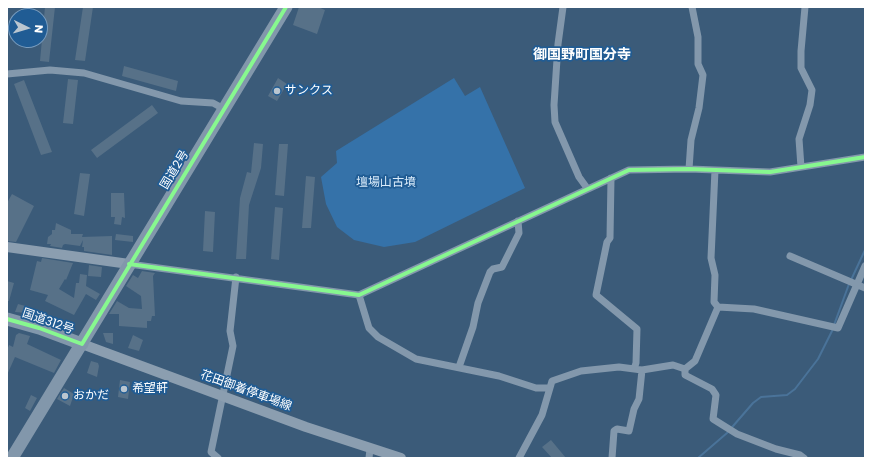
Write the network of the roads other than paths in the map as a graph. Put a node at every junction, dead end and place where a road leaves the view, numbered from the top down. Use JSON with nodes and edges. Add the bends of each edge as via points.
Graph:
{"nodes":[{"id":1,"x":286,"y":7,"type":"edge"},
{"id":2,"x":563,"y":7,"type":"edge"},
{"id":3,"x":692,"y":7,"type":"edge"},
{"id":4,"x":805,"y":7,"type":"edge"},
{"id":5,"x":7,"y":74,"type":"edge"},
{"id":6,"x":224,"y":109,"type":"junction"},
{"id":7,"x":865,"y":157,"type":"edge"},
{"id":8,"x":801,"y":167,"type":"junction"},
{"id":9,"x":689,"y":169,"type":"junction"},
{"id":10,"x":715,"y":170,"type":"junction"},
{"id":11,"x":611,"y":178,"type":"junction"},
{"id":12,"x":587,"y":188,"type":"junction"},
{"id":13,"x":518,"y":221,"type":"junction"},
{"id":14,"x":7,"y":248,"type":"edge"},
{"id":15,"x":790,"y":256,"type":"dead end"},
{"id":16,"x":129,"y":264,"type":"junction"},
{"id":17,"x":865,"y":266,"type":"edge"},
{"id":18,"x":236,"y":277,"type":"junction"},
{"id":19,"x":857,"y":285,"type":"junction"},
{"id":20,"x":865,"y":288,"type":"edge"},
{"id":21,"x":359,"y":294,"type":"junction"},
{"id":22,"x":718,"y":307,"type":"junction"},
{"id":23,"x":7,"y":319,"type":"edge"},
{"id":24,"x":82,"y":344,"type":"junction"},
{"id":25,"x":459,"y":367,"type":"junction"},
{"id":26,"x":634,"y":369,"type":"junction"},
{"id":27,"x":685,"y":369,"type":"junction"},
{"id":28,"x":642,"y":370,"type":"junction"},
{"id":29,"x":549,"y":388,"type":"junction"},
{"id":30,"x":223,"y":396,"type":"junction"},
{"id":31,"x":369,"y":454,"type":"edge"},
{"id":32,"x":12,"y":458,"type":"edge"},
{"id":33,"x":218,"y":458,"type":"edge"},
{"id":34,"x":402,"y":458,"type":"edge"},
{"id":35,"x":519,"y":458,"type":"edge"},
{"id":36,"x":612,"y":458,"type":"edge"},
{"id":37,"x":804,"y":458,"type":"edge"}],
"edges":[{"from":1,"to":6,"type":"highway","name":"国道2号"},
{"from":2,"to":12,"type":"street","via":[[558,44],[555,122],[579,177]]},
{"from":3,"to":9,"type":"street","via":[[698,37],[698,64],[703,75],[699,108],[691,140]]},
{"from":4,"to":8,"type":"street","via":[[800,51],[801,68],[812,90],[799,139]]},
{"from":5,"to":6,"type":"street","via":[[50,70],[84,73],[181,101],[213,103]]},
{"from":6,"to":16,"type":"highway","name":"国道2号"},
{"from":7,"to":8,"type":"street"},
{"from":8,"to":10,"type":"street","via":[[770,172]]},
{"from":9,"to":10,"type":"street"},
{"from":9,"to":11,"type":"street","via":[[629,170]]},
{"from":10,"to":22,"type":"street","via":[[711,258],[715,275],[714,302]]},
{"from":11,"to":12,"type":"street"},
{"from":11,"to":26,"type":"street","via":[[610,238],[596,295],[637,329]]},
{"from":12,"to":13,"type":"street"},
{"from":13,"to":21,"type":"street"},
{"from":13,"to":25,"type":"street","via":[[519,233],[502,267],[490,272]]},
{"from":14,"to":16,"type":"main road"},
{"from":15,"to":19,"type":"street"},
{"from":16,"to":18,"type":"street"},
{"from":16,"to":24,"type":"highway","name":"国道2号"},
{"from":17,"to":19,"type":"street"},
{"from":18,"to":21,"type":"street"},
{"from":18,"to":30,"type":"street","via":[[230,331],[232,346]]},
{"from":19,"to":20,"type":"street"},
{"from":19,"to":22,"type":"street","via":[[838,328],[754,309]]},
{"from":21,"to":25,"type":"street","via":[[369,328],[378,337],[416,359]]},
{"from":22,"to":27,"type":"street","via":[[695,360]]},
{"from":23,"to":24,"type":"highway","name":"国道312号"},
{"from":24,"to":30,"type":"main road","name":"花田御着停車場線"},
{"from":24,"to":32,"type":"highway","name":"国道2号"},
{"from":25,"to":29,"type":"street","via":[[536,388]]},
{"from":26,"to":28,"type":"street"},
{"from":26,"to":29,"type":"street","via":[[581,371],[552,381]]},
{"from":27,"to":28,"type":"street","via":[[673,365]]},
{"from":27,"to":37,"type":"street","via":[[685,375],[712,388],[716,395],[713,419],[737,434]]},
{"from":28,"to":36,"type":"street","via":[[639,399],[629,431],[614,431]]},
{"from":29,"to":35,"type":"street","via":[[542,416]]},
{"from":30,"to":31,"type":"main road","name":"花田御着停車場線"},
{"from":30,"to":33,"type":"street","via":[[211,452]]},
{"from":31,"to":34,"type":"main road","name":"花田御着停車場線"}]}
